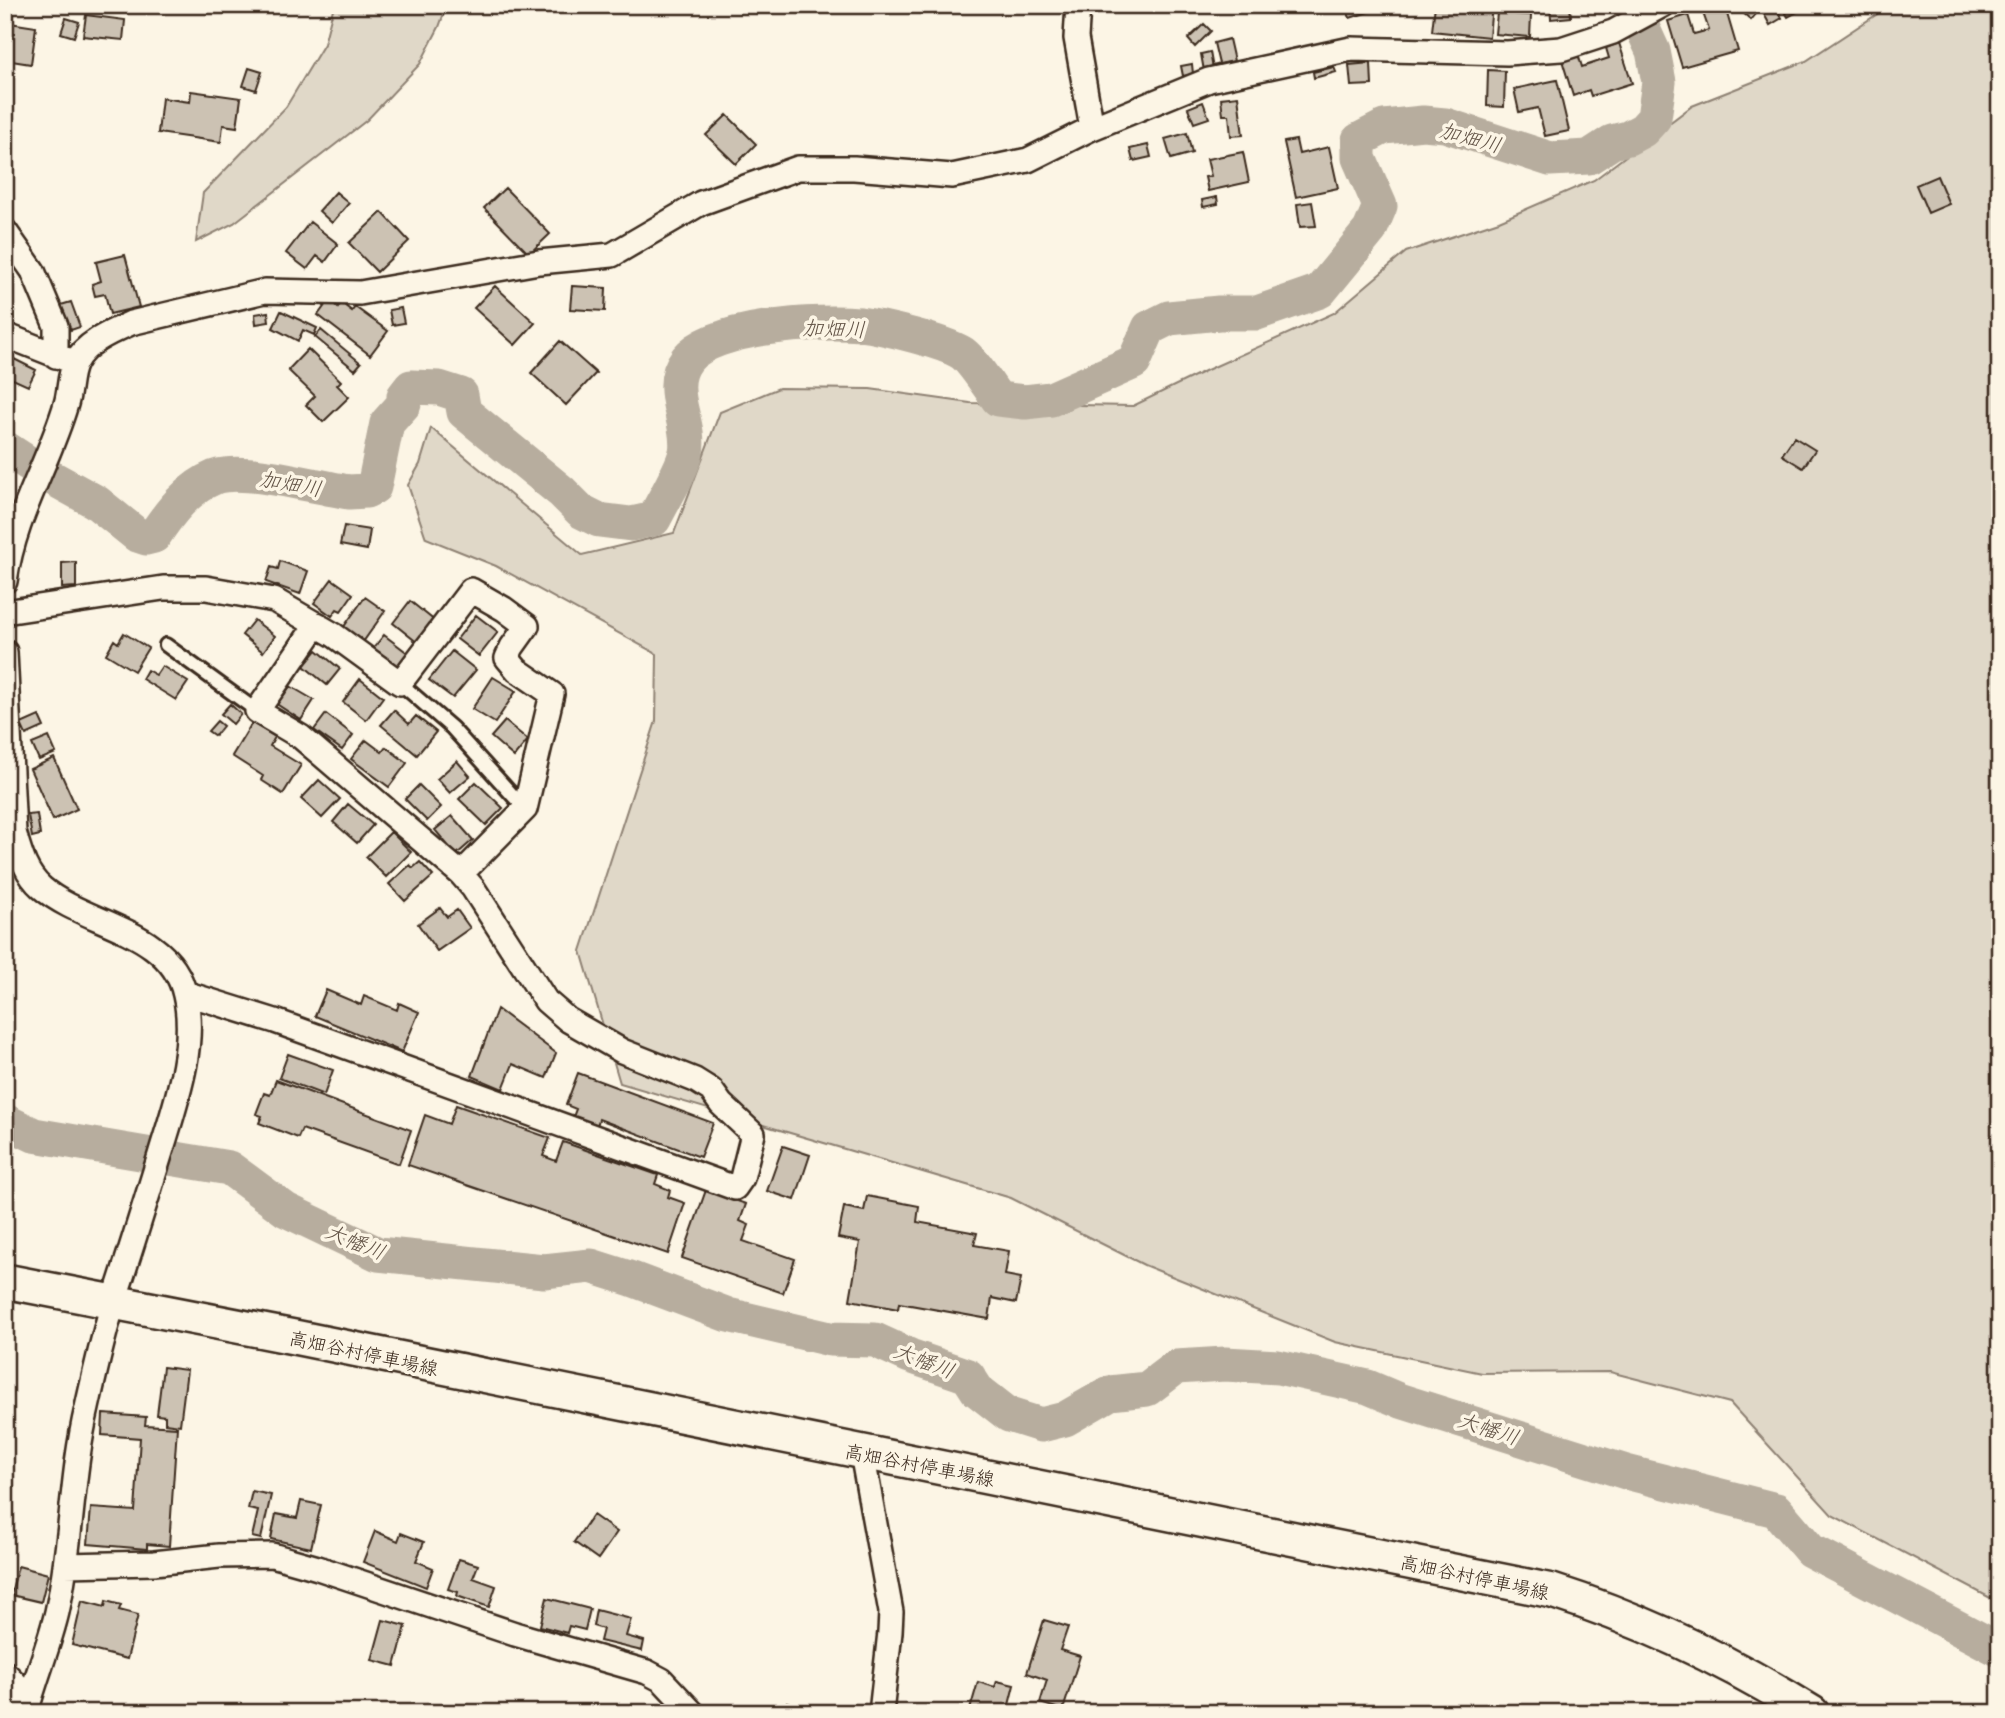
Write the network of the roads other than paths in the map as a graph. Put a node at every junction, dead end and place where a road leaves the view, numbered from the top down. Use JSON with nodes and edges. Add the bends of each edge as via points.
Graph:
{"nodes":[{"id":1,"x":1078,"y":5,"type":"edge"},
{"id":2,"x":1662,"y":5,"type":"edge"},
{"id":3,"x":1092,"y":128,"type":"junction"},
{"id":4,"x":5,"y":231,"type":"edge"},
{"id":5,"x":5,"y":335,"type":"edge"},
{"id":6,"x":66,"y":359,"type":"junction"},
{"id":7,"x":5,"y":581,"type":"edge"},
{"id":8,"x":5,"y":612,"type":"edge"},
{"id":9,"x":317,"y":624,"type":"junction"},
{"id":10,"x":166,"y":645,"type":"dead end"},
{"id":11,"x":5,"y":652,"type":"edge"},
{"id":12,"x":400,"y":683,"type":"junction"},
{"id":13,"x":257,"y":711,"type":"junction"},
{"id":14,"x":525,"y":809,"type":"junction"},
{"id":15,"x":461,"y":874,"type":"junction"},
{"id":16,"x":185,"y":993,"type":"junction"},
{"id":17,"x":5,"y":1281,"type":"edge"},
{"id":18,"x":113,"y":1303,"type":"junction"},
{"id":19,"x":862,"y":1452,"type":"junction"},
{"id":20,"x":65,"y":1565,"type":"junction"},
{"id":21,"x":5,"y":1673,"type":"edge"},
{"id":22,"x":27,"y":1712,"type":"edge"},
{"id":23,"x":693,"y":1713,"type":"edge"},
{"id":24,"x":881,"y":1713,"type":"edge"},
{"id":25,"x":1812,"y":1713,"type":"edge"}],
"edges":[{"from":1,"to":3,"type":"street","via":[[1076,38]]},
{"from":2,"to":3,"type":"street","via":[[1612,32],[1561,50],[1351,49],[1263,67],[1209,80]]},
{"from":3,"to":6,"type":"street","via":[[1028,160],[952,176],[798,168],[701,203],[612,255],[539,262],[360,293],[265,290],[131,323]]},
{"from":4,"to":6,"type":"street","via":[[33,271]]},
{"from":5,"to":6,"type":"street"},
{"from":6,"to":7,"type":"street","via":[[66,404],[26,501]]},
{"from":8,"to":9,"type":"street","via":[[163,588],[206,588],[274,600]]},
{"from":9,"to":12,"type":"street"},
{"from":9,"to":13,"type":"street"},
{"from":10,"to":13,"type":"lane"},
{"from":11,"to":16,"type":"street","via":[[14,832],[22,860],[41,888],[153,947],[171,965]]},
{"from":12,"to":14,"type":"lane","via":[[452,728]]},
{"from":12,"to":14,"type":"street","via":[[471,590],[527,626],[507,658],[552,694]]},
{"from":13,"to":15,"type":"street","via":[[301,737]]},
{"from":14,"to":15,"type":"street"},
{"from":15,"to":16,"type":"street","via":[[546,1001],[568,1020],[622,1051],[711,1090],[753,1134],[735,1188],[275,1021]]},
{"from":16,"to":18,"type":"street","via":[[189,1029],[173,1111]]},
{"from":17,"to":18,"type":"main road","name":"高畑谷村停車場線"},
{"from":18,"to":19,"type":"main road","name":"高畑谷村停車場線"},
{"from":18,"to":20,"type":"street","via":[[86,1411]]},
{"from":19,"to":24,"type":"street","via":[[891,1612]]},
{"from":19,"to":25,"type":"main road","name":"高畑谷村停車場線","via":[[1552,1591],[1676,1638]]},
{"from":20,"to":22,"type":"street","via":[[57,1612]]},
{"from":20,"to":23,"type":"street","via":[[272,1555],[647,1672],[662,1680]]},
{"from":21,"to":22,"type":"street","via":[[18,1686]]}]}
